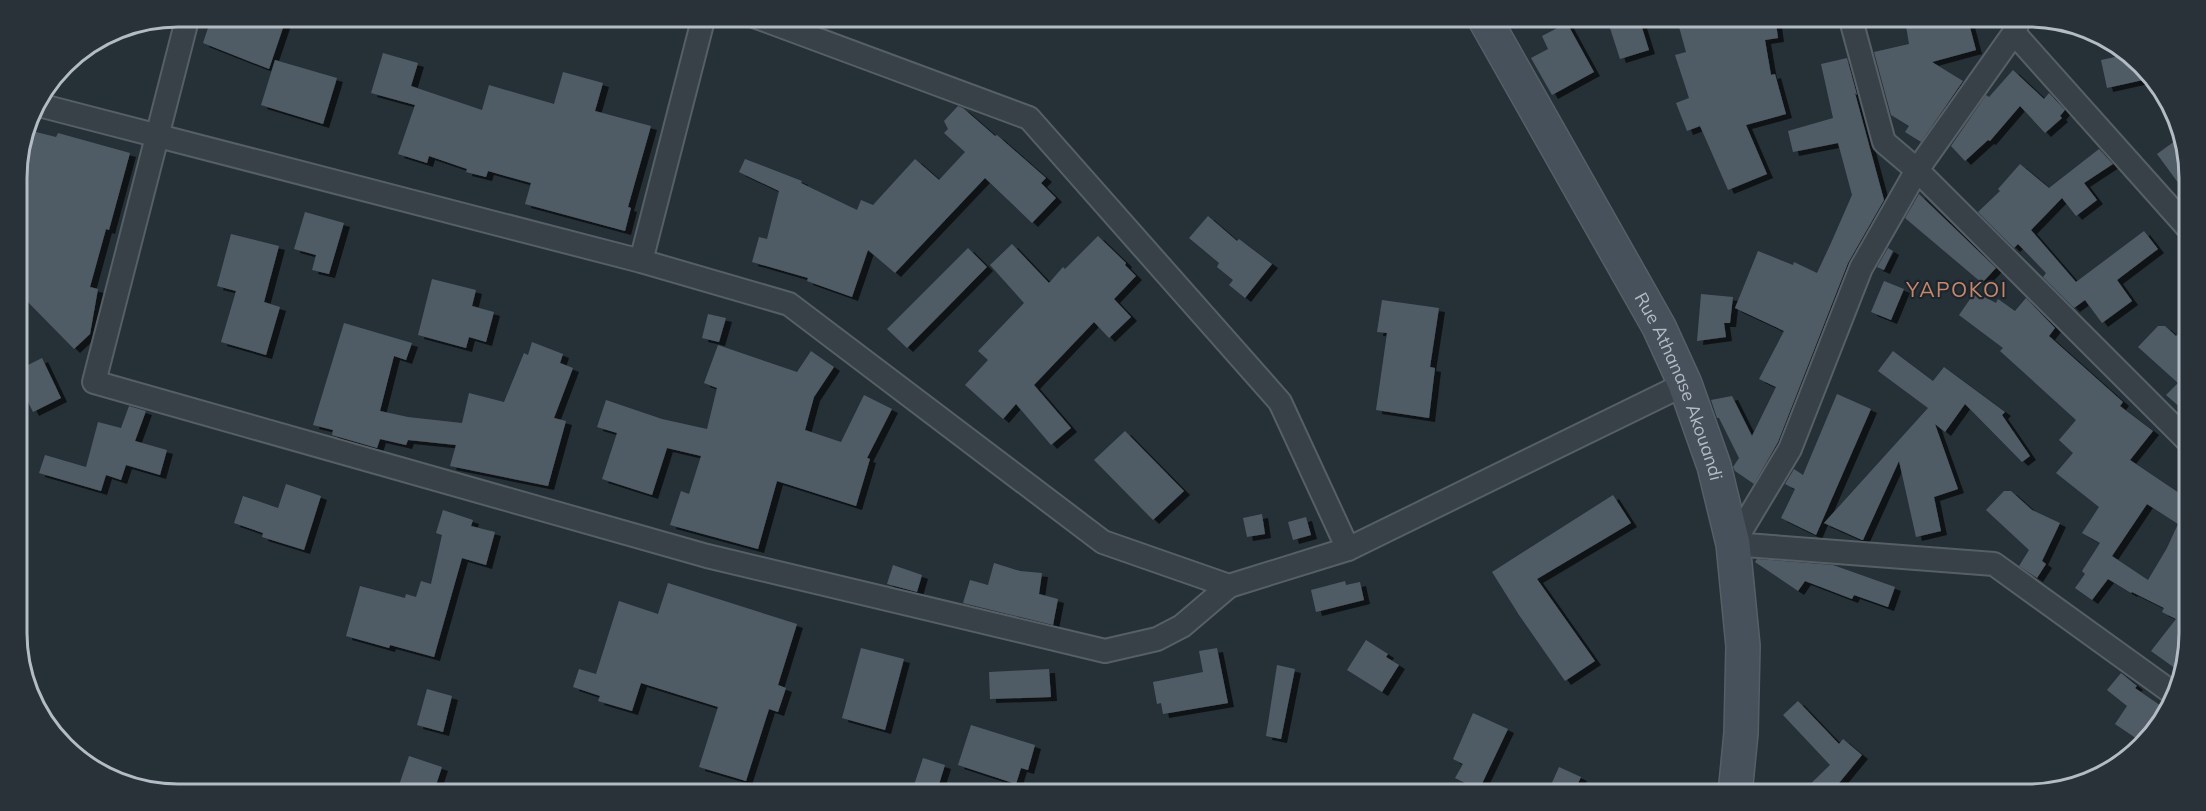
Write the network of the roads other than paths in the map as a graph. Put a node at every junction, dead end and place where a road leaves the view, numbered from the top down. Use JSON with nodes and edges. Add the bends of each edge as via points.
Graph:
{"nodes":[{"id":1,"x":185,"y":27,"type":"edge"},
{"id":2,"x":701,"y":27,"type":"edge"},
{"id":3,"x":784,"y":27,"type":"edge"},
{"id":4,"x":1489,"y":27,"type":"edge"},
{"id":5,"x":1853,"y":27,"type":"edge"},
{"id":6,"x":2016,"y":27,"type":"edge"},
{"id":7,"x":2019,"y":27,"type":"edge"},
{"id":8,"x":46,"y":107,"type":"edge"},
{"id":9,"x":157,"y":135,"type":"junction"},
{"id":10,"x":1917,"y":170,"type":"junction"},
{"id":11,"x":2179,"y":217,"type":"edge"},
{"id":12,"x":641,"y":261,"type":"junction"},
{"id":13,"x":1685,"y":384,"type":"junction"},
{"id":14,"x":2179,"y":431,"type":"edge"},
{"id":15,"x":1733,"y":544,"type":"junction"},
{"id":16,"x":1348,"y":549,"type":"junction"},
{"id":17,"x":1229,"y":586,"type":"junction"},
{"id":18,"x":2168,"y":689,"type":"edge"},
{"id":19,"x":1736,"y":784,"type":"edge"}],
"edges":[{"from":1,"to":9,"type":"street"},
{"from":2,"to":12,"type":"street"},
{"from":3,"to":16,"type":"street","via":[[1029,118],[1280,402]]},
{"from":4,"to":13,"type":"street","name":"Rue Athanase Akouandi","via":[[1659,327]]},
{"from":5,"to":10,"type":"street","via":[[1884,142]]},
{"from":6,"to":10,"type":"street"},
{"from":7,"to":11,"type":"street"},
{"from":8,"to":9,"type":"street"},
{"from":9,"to":12,"type":"street"},
{"from":9,"to":17,"type":"street","via":[[94,382],[707,556],[1105,651],[1157,639],[1182,626]]},
{"from":10,"to":14,"type":"street"},
{"from":10,"to":15,"type":"street","via":[[1861,268],[1790,449]]},
{"from":12,"to":17,"type":"street","via":[[789,304],[1103,542]]},
{"from":13,"to":15,"type":"street","name":"Rue Athanase Akouandi","via":[[1714,466]]},
{"from":13,"to":16,"type":"street"},
{"from":15,"to":18,"type":"street","via":[[1994,564]]},
{"from":15,"to":19,"type":"street","name":"Rue Athanase Akouandi","via":[[1743,646]]},
{"from":16,"to":17,"type":"street"}]}
